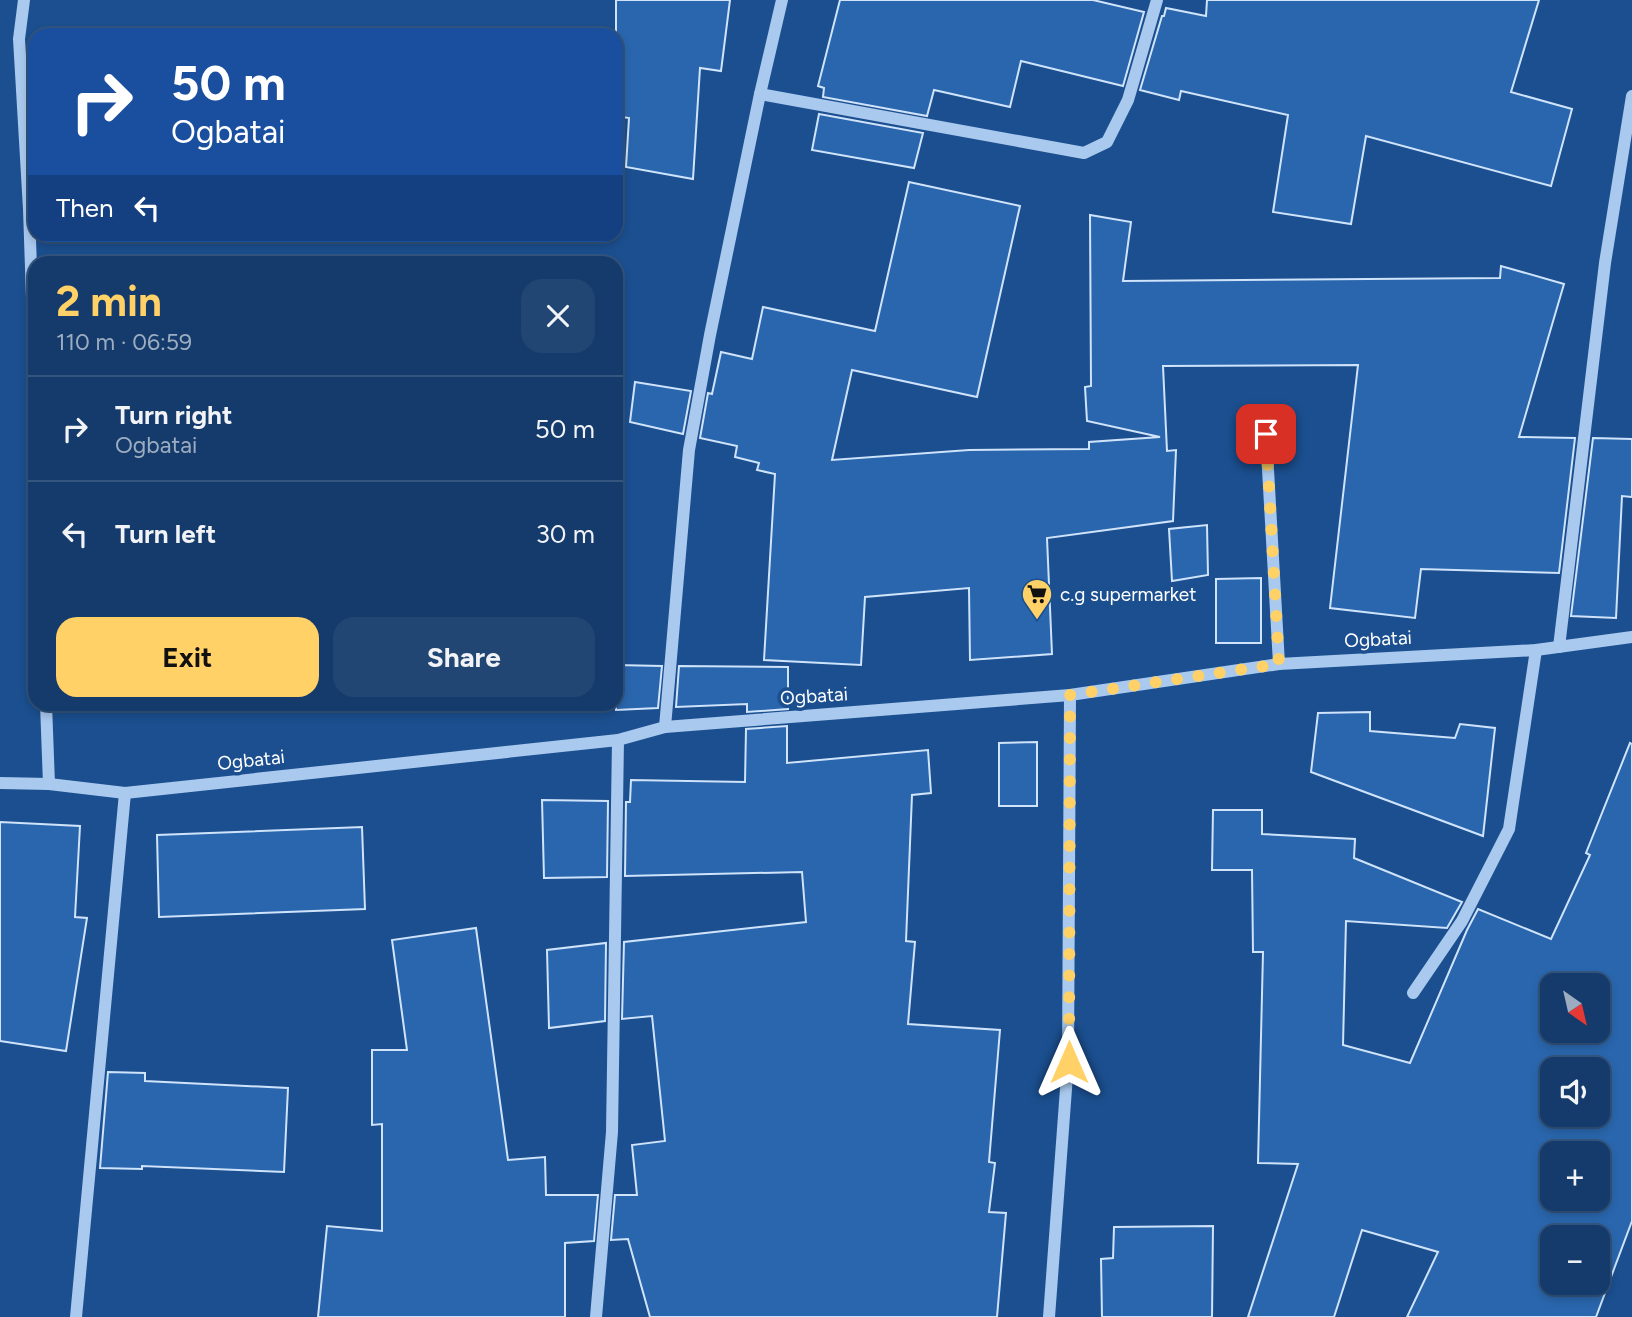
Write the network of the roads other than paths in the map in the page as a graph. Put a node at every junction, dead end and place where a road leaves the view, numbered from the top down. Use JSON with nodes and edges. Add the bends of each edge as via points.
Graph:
{"nodes":[{"id":1,"x":24,"y":0,"type":"edge"},
{"id":2,"x":782,"y":0,"type":"edge"},
{"id":3,"x":1157,"y":0,"type":"edge"},
{"id":4,"x":760,"y":94,"type":"junction"},
{"id":5,"x":1632,"y":96,"type":"edge"},
{"id":6,"x":28,"y":157,"type":"edge"},
{"id":7,"x":1266,"y":434,"type":"dead end"},
{"id":8,"x":1632,"y":637,"type":"edge"},
{"id":9,"x":1559,"y":647,"type":"junction"},
{"id":10,"x":1536,"y":650,"type":"junction"},
{"id":11,"x":1279,"y":664,"type":"junction"},
{"id":12,"x":1070,"y":695,"type":"junction"},
{"id":13,"x":47,"y":711,"type":"edge"},
{"id":14,"x":665,"y":727,"type":"junction"},
{"id":15,"x":618,"y":740,"type":"junction"},
{"id":16,"x":0,"y":783,"type":"edge"},
{"id":17,"x":49,"y":784,"type":"junction"},
{"id":18,"x":125,"y":793,"type":"junction"},
{"id":19,"x":1413,"y":993,"type":"dead end"},
{"id":20,"x":76,"y":1317,"type":"edge"},
{"id":21,"x":596,"y":1317,"type":"edge"},
{"id":22,"x":1049,"y":1317,"type":"edge"}],
"edges":[{"from":1,"to":6,"type":"street","via":[[19,40]]},
{"from":2,"to":4,"type":"street"},
{"from":3,"to":4,"type":"street","via":[[1129,100],[1107,142],[1084,153]]},
{"from":4,"to":14,"type":"street","via":[[689,450]]},
{"from":5,"to":9,"type":"street","via":[[1605,263]]},
{"from":7,"to":11,"type":"street"},
{"from":8,"to":9,"type":"street","name":"Ogbatai"},
{"from":9,"to":10,"type":"street","name":"Ogbatai"},
{"from":10,"to":11,"type":"street","name":"Ogbatai"},
{"from":10,"to":19,"type":"street","via":[[1509,829],[1462,921]]},
{"from":11,"to":12,"type":"street","name":"Ogbatai"},
{"from":12,"to":14,"type":"street","name":"Ogbatai"},
{"from":12,"to":22,"type":"street","via":[[1069,1062]]},
{"from":13,"to":17,"type":"street"},
{"from":14,"to":15,"type":"street","name":"Ogbatai"},
{"from":15,"to":18,"type":"street","name":"Ogbatai"},
{"from":15,"to":21,"type":"street","via":[[612,1132]]},
{"from":16,"to":17,"type":"street","name":"Ogbatai"},
{"from":17,"to":18,"type":"street","name":"Ogbatai"},
{"from":18,"to":20,"type":"street"}]}
